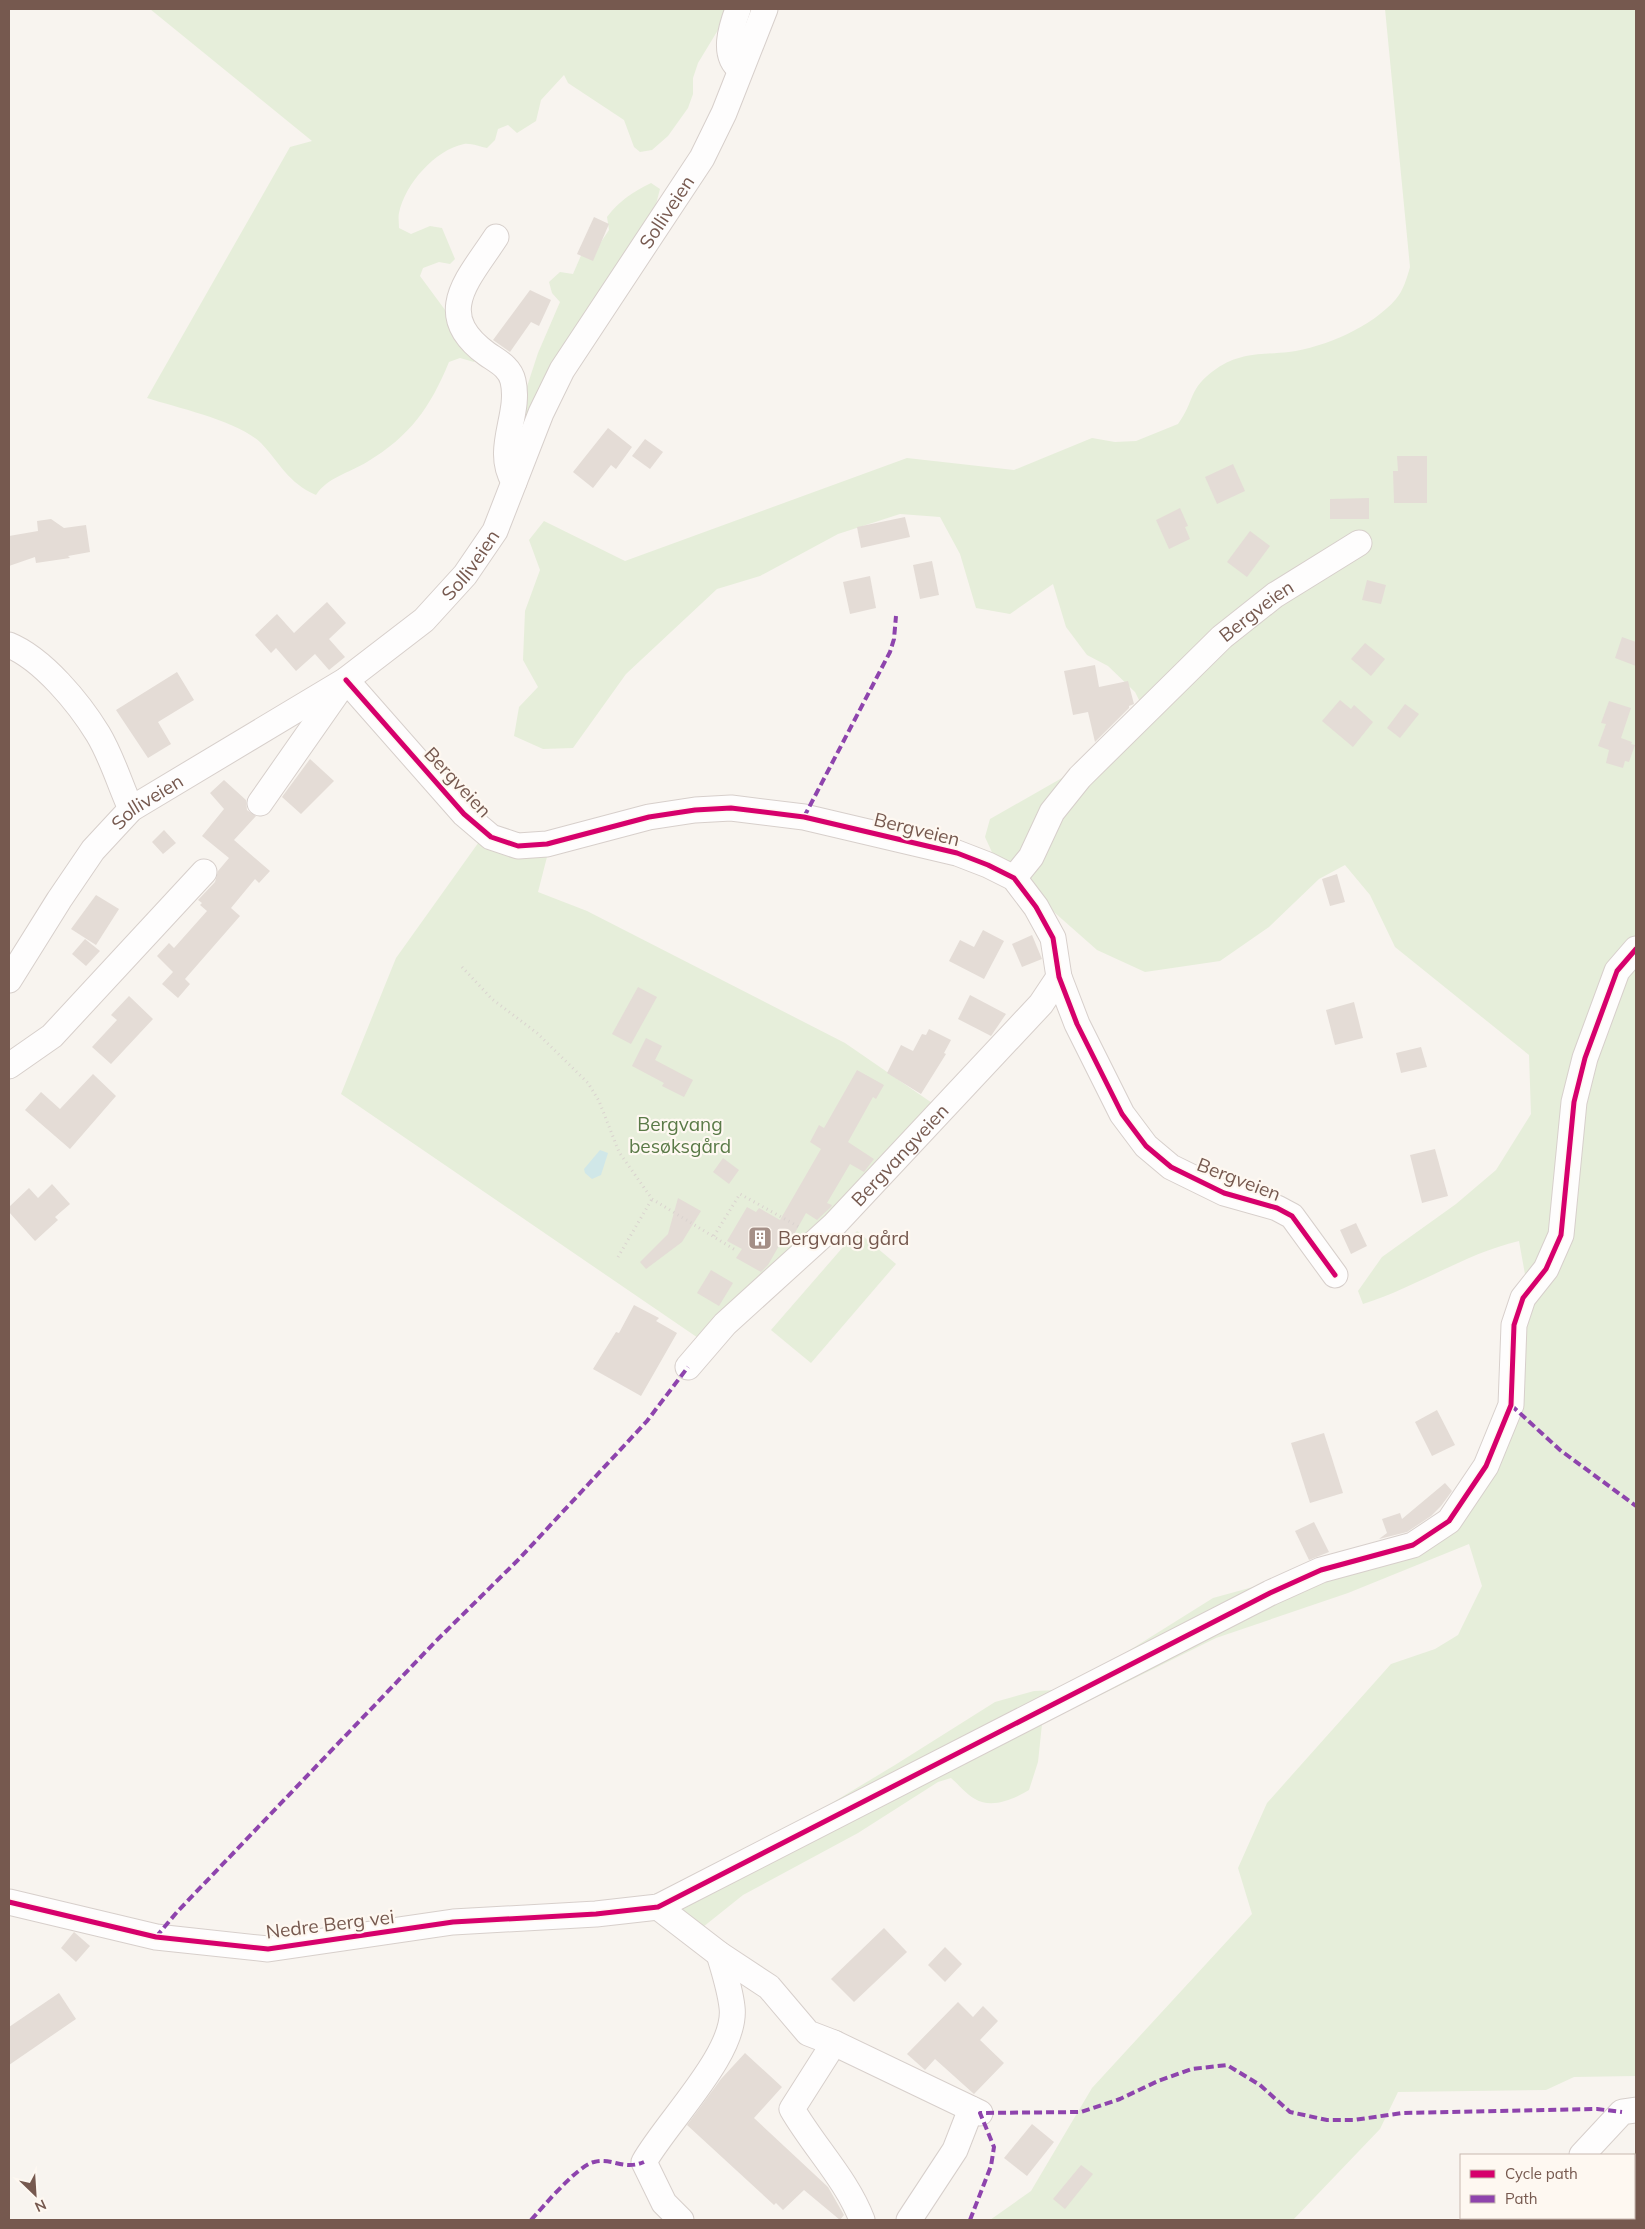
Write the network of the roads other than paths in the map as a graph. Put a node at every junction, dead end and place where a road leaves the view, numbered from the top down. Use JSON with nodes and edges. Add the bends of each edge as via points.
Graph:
{"nodes":[{"id":1,"x":738,"y":9,"type":"edge"},
{"id":2,"x":765,"y":9,"type":"edge"},
{"id":3,"x":740,"y":69,"type":"junction"},
{"id":4,"x":496,"y":237,"type":"dead end"},
{"id":5,"x":514,"y":482,"type":"junction"},
{"id":6,"x":1360,"y":543,"type":"dead end"},
{"id":7,"x":9,"y":645,"type":"edge"},
{"id":8,"x":346,"y":680,"type":"junction"},
{"id":9,"x":260,"y":803,"type":"dead end"},
{"id":10,"x":131,"y":809,"type":"junction"},
{"id":11,"x":204,"y":872,"type":"dead end"},
{"id":12,"x":1014,"y":878,"type":"junction"},
{"id":13,"x":1636,"y":949,"type":"edge"},
{"id":14,"x":1059,"y":977,"type":"junction"},
{"id":15,"x":9,"y":980,"type":"edge"},
{"id":16,"x":9,"y":1066,"type":"edge"},
{"id":17,"x":1335,"y":1275,"type":"dead end"},
{"id":18,"x":688,"y":1367,"type":"dead end"},
{"id":19,"x":9,"y":1902,"type":"edge"},
{"id":20,"x":658,"y":1907,"type":"junction"},
{"id":21,"x":719,"y":1954,"type":"junction"},
{"id":22,"x":834,"y":2043,"type":"junction"},
{"id":23,"x":1636,"y":2110,"type":"edge"},
{"id":24,"x":1583,"y":2154,"type":"edge"},
{"id":25,"x":681,"y":2220,"type":"edge"},
{"id":26,"x":862,"y":2220,"type":"edge"},
{"id":27,"x":909,"y":2220,"type":"edge"}],
"edges":[{"from":1,"to":3,"type":"street","via":[[729,55]]},
{"from":2,"to":3,"type":"street","name":"Solliveien"},
{"from":3,"to":5,"type":"street","name":"Solliveien","via":[[724,113],[702,158],[562,370]]},
{"from":4,"to":5,"type":"street","via":[[461,295],[458,318],[467,336],[498,360],[512,379],[514,390],[505,458],[507,471]]},
{"from":5,"to":8,"type":"street","name":"Solliveien","via":[[495,531],[465,575],[424,620]]},
{"from":6,"to":12,"type":"street","name":"Bergveien","via":[[1275,595],[1222,637],[1080,777],[1052,812],[1031,857]]},
{"from":7,"to":10,"type":"street","via":[[23,651],[64,688],[99,735]]},
{"from":8,"to":9,"type":"street"},
{"from":8,"to":10,"type":"street","name":"Solliveien"},
{"from":8,"to":12,"type":"street","name":"Bergveien","via":[[464,814],[491,837],[518,846],[547,844],[649,817],[731,808],[804,818],[957,853]]},
{"from":10,"to":15,"type":"street","name":"Solliveien","via":[[93,850]]},
{"from":11,"to":16,"type":"street","via":[[52,1036]]},
{"from":12,"to":14,"type":"street","name":"Bergveien","via":[[1036,907],[1053,938]]},
{"from":13,"to":20,"type":"street","via":[[1617,971],[1585,1058],[1574,1102],[1561,1235],[1546,1269],[1523,1298],[1514,1325],[1511,1405],[1486,1466],[1449,1521],[1413,1544],[1322,1570],[1270,1594]]},
{"from":14,"to":17,"type":"street","name":"Bergveien","via":[[1077,1024],[1122,1114],[1146,1146],[1171,1167],[1224,1192],[1277,1208],[1292,1216]]},
{"from":14,"to":18,"type":"street","name":"Bergvangveien","via":[[1042,1004],[841,1218],[725,1324]]},
{"from":19,"to":20,"type":"street","name":"Nedre Berg vei","via":[[156,1937],[268,1949],[453,1922]]},
{"from":20,"to":21,"type":"street"},
{"from":21,"to":22,"type":"street","via":[[769,1988],[808,2033]]},
{"from":21,"to":25,"type":"street","via":[[733,2007],[732,2027],[725,2046],[656,2139],[644,2162],[664,2202]]},
{"from":22,"to":26,"type":"street","via":[[792,2109],[854,2199]]},
{"from":22,"to":27,"type":"street","via":[[975,2111],[955,2150]]},
{"from":23,"to":24,"type":"street","via":[[1622,2112]]}]}
